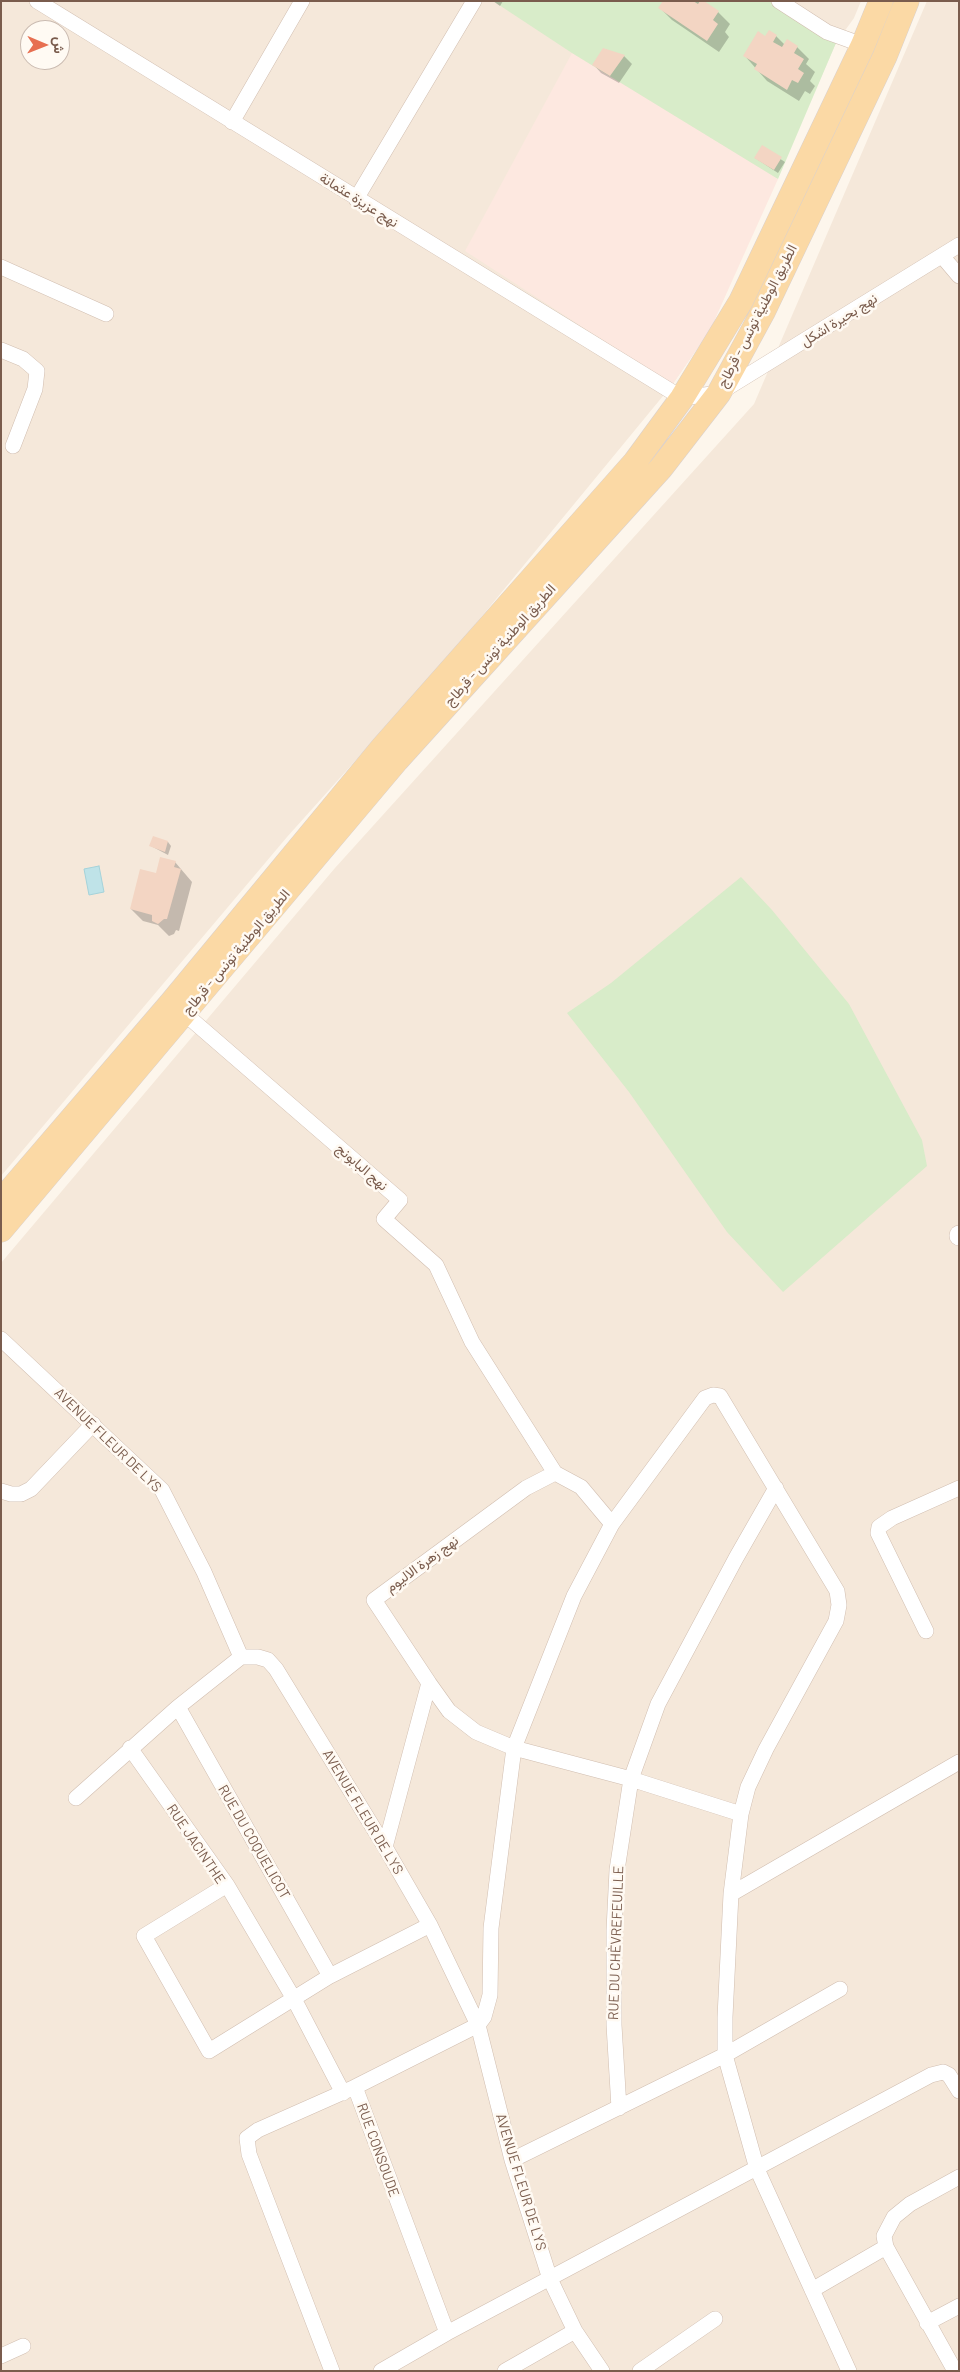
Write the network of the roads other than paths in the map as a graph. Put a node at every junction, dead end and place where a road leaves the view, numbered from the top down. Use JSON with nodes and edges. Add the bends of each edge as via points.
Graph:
{"nodes":[{"id":1,"x":37,"y":1,"type":"edge"},
{"id":2,"x":302,"y":1,"type":"edge"},
{"id":3,"x":474,"y":1,"type":"edge"},
{"id":4,"x":779,"y":1,"type":"edge"},
{"id":5,"x":881,"y":1,"type":"edge"},
{"id":6,"x":907,"y":1,"type":"edge"},
{"id":7,"x":863,"y":45,"type":"junction"},
{"id":8,"x":232,"y":122,"type":"junction"},
{"id":9,"x":356,"y":198,"type":"junction"},
{"id":10,"x":959,"y":245,"type":"edge"},
{"id":11,"x":942,"y":256,"type":"junction"},
{"id":12,"x":1,"y":267,"type":"edge"},
{"id":13,"x":959,"y":276,"type":"edge"},
{"id":14,"x":106,"y":314,"type":"dead end"},
{"id":15,"x":1,"y":350,"type":"edge"},
{"id":16,"x":719,"y":393,"type":"junction"},
{"id":17,"x":682,"y":398,"type":"junction"},
{"id":18,"x":13,"y":446,"type":"dead end"},
{"id":19,"x":185,"y":1014,"type":"junction"},
{"id":20,"x":1,"y":1201,"type":"edge"},
{"id":21,"x":1,"y":1230,"type":"edge"},
{"id":22,"x":1,"y":1339,"type":"edge"},
{"id":23,"x":93,"y":1424,"type":"junction"},
{"id":24,"x":555,"y":1474,"type":"junction"},
{"id":25,"x":776,"y":1488,"type":"junction"},
{"id":26,"x":959,"y":1488,"type":"edge"},
{"id":27,"x":1,"y":1491,"type":"edge"},
{"id":28,"x":612,"y":1524,"type":"junction"},
{"id":29,"x":926,"y":1632,"type":"dead end"},
{"id":30,"x":241,"y":1657,"type":"junction"},
{"id":31,"x":429,"y":1683,"type":"junction"},
{"id":32,"x":178,"y":1707,"type":"junction"},
{"id":33,"x":130,"y":1748,"type":"junction"},
{"id":34,"x":514,"y":1748,"type":"junction"},
{"id":35,"x":959,"y":1762,"type":"edge"},
{"id":36,"x":631,"y":1779,"type":"junction"},
{"id":37,"x":76,"y":1798,"type":"dead end"},
{"id":38,"x":741,"y":1814,"type":"junction"},
{"id":39,"x":386,"y":1847,"type":"junction"},
{"id":40,"x":227,"y":1886,"type":"junction"},
{"id":41,"x":731,"y":1894,"type":"junction"},
{"id":42,"x":430,"y":1925,"type":"junction"},
{"id":43,"x":330,"y":1976,"type":"junction"},
{"id":44,"x":840,"y":1989,"type":"dead end"},
{"id":45,"x":294,"y":1999,"type":"junction"},
{"id":46,"x":478,"y":2025,"type":"junction"},
{"id":47,"x":725,"y":2055,"type":"junction"},
{"id":48,"x":349,"y":2090,"type":"junction"},
{"id":49,"x":959,"y":2091,"type":"edge"},
{"id":50,"x":619,"y":2108,"type":"junction"},
{"id":51,"x":512,"y":2160,"type":"junction"},
{"id":52,"x":757,"y":2168,"type":"junction"},
{"id":53,"x":959,"y":2177,"type":"edge"},
{"id":54,"x":886,"y":2247,"type":"junction"},
{"id":55,"x":550,"y":2279,"type":"junction"},
{"id":56,"x":812,"y":2290,"type":"junction"},
{"id":57,"x":959,"y":2306,"type":"edge"},
{"id":58,"x":715,"y":2319,"type":"dead end"},
{"id":59,"x":927,"y":2323,"type":"junction"},
{"id":60,"x":575,"y":2331,"type":"junction"},
{"id":61,"x":447,"y":2334,"type":"junction"},
{"id":62,"x":22,"y":2346,"type":"dead end"},
{"id":63,"x":1,"y":2356,"type":"edge"},
{"id":64,"x":405,"y":2365,"type":"edge"},
{"id":65,"x":332,"y":2371,"type":"edge"},
{"id":66,"x":381,"y":2371,"type":"edge"},
{"id":67,"x":505,"y":2371,"type":"edge"},
{"id":68,"x":602,"y":2371,"type":"edge"},
{"id":69,"x":640,"y":2371,"type":"edge"},
{"id":70,"x":849,"y":2371,"type":"edge"},
{"id":71,"x":955,"y":2371,"type":"edge"}],
"edges":[{"from":1,"to":8,"type":"street","name":"نهج عزيزة عثمانة"},
{"from":2,"to":8,"type":"street"},
{"from":3,"to":9,"type":"street"},
{"from":4,"to":7,"type":"street","via":[[827,32]]},
{"from":5,"to":7,"type":"main road","name":"الطريق الوطنية تونس - قرطاج"},
{"from":6,"to":16,"type":"main road","name":"الطريق الوطنية تونس - قرطاج","via":[[885,56],[762,312]]},
{"from":7,"to":17,"type":"main road","name":"الطريق الوطنية تونس - قرطاج","via":[[741,301]]},
{"from":8,"to":9,"type":"street","name":"نهج عزيزة عثمانة"},
{"from":9,"to":17,"type":"street","name":"نهج عزيزة عثمانة"},
{"from":10,"to":11,"type":"street","name":"نهج بحيرة اشكل"},
{"from":11,"to":13,"type":"street"},
{"from":11,"to":16,"type":"street","name":"نهج بحيرة اشكل"},
{"from":12,"to":14,"type":"street"},
{"from":15,"to":18,"type":"street","via":[[23,359],[37,371],[35,389]]},
{"from":16,"to":17,"type":"street"},
{"from":16,"to":19,"type":"main road","name":"الطريق الوطنية تونس - قرطاج","via":[[661,468],[397,760]]},
{"from":17,"to":20,"type":"main road","name":"الطريق الوطنية تونس - قرطاج","via":[[635,462],[383,747],[172,1002]]},
{"from":19,"to":21,"type":"main road","name":"الطريق الوطنية تونس - قرطاج"},
{"from":19,"to":24,"type":"street","name":"نهج البابونج","via":[[400,1200],[384,1218],[436,1265],[472,1342]]},
{"from":22,"to":23,"type":"street","name":"AVENUE FLEUR DE LYS"},
{"from":23,"to":27,"type":"street","via":[[31,1489],[21,1494]]},
{"from":23,"to":30,"type":"street","name":"AVENUE FLEUR DE LYS","via":[[162,1490],[204,1572]]},
{"from":24,"to":28,"type":"street","via":[[581,1487]]},
{"from":24,"to":31,"type":"street","name":"نهج زهرة الاليوم","via":[[526,1488],[374,1600]]},
{"from":25,"to":28,"type":"street","via":[[720,1396],[713,1395],[705,1398]]},
{"from":25,"to":36,"type":"street","name":"RUE DU CHÈVREFEUILLE","via":[[658,1704]]},
{"from":25,"to":38,"type":"street","via":[[837,1591],[839,1605],[828,1638],[748,1787]]},
{"from":26,"to":29,"type":"street","via":[[879,1527],[878,1533]]},
{"from":28,"to":34,"type":"street","via":[[574,1596]]},
{"from":30,"to":32,"type":"street"},
{"from":30,"to":39,"type":"street","name":"AVENUE FLEUR DE LYS","via":[[268,1660],[276,1669]]},
{"from":31,"to":34,"type":"street","via":[[449,1711],[476,1732]]},
{"from":31,"to":39,"type":"street"},
{"from":32,"to":33,"type":"street"},
{"from":32,"to":43,"type":"street","name":"RUE DU COQUELICOT"},
{"from":33,"to":37,"type":"street"},
{"from":33,"to":40,"type":"street","name":"RUE JACINTHE"},
{"from":34,"to":36,"type":"street"},
{"from":34,"to":46,"type":"street","via":[[492,1928],[490,1995],[487,2010]]},
{"from":35,"to":41,"type":"street"},
{"from":36,"to":38,"type":"street"},
{"from":36,"to":50,"type":"street","name":"RUE DU CHÈVREFEUILLE","via":[[617,1870],[614,1930],[614,2025]]},
{"from":38,"to":41,"type":"street"},
{"from":39,"to":42,"type":"street","name":"AVENUE FLEUR DE LYS"},
{"from":40,"to":45,"type":"street"},
{"from":40,"to":45,"type":"street","name":"RUE JACINTHE","via":[[144,1936],[209,2051]]},
{"from":41,"to":47,"type":"street"},
{"from":42,"to":43,"type":"street"},
{"from":42,"to":46,"type":"street","name":"AVENUE FLEUR DE LYS"},
{"from":43,"to":45,"type":"street"},
{"from":44,"to":47,"type":"street"},
{"from":45,"to":48,"type":"street"},
{"from":46,"to":48,"type":"street"},
{"from":46,"to":51,"type":"street","name":"AVENUE FLEUR DE LYS"},
{"from":47,"to":50,"type":"street"},
{"from":47,"to":52,"type":"street"},
{"from":48,"to":61,"type":"street","name":"RUE CONSOUDE"},
{"from":48,"to":65,"type":"street","name":"RUE CONSOUDE","via":[[258,2130],[247,2138],[249,2154]]},
{"from":49,"to":52,"type":"street","via":[[949,2074],[937,2072]]},
{"from":50,"to":51,"type":"street"},
{"from":51,"to":55,"type":"street","name":"AVENUE FLEUR DE LYS"},
{"from":52,"to":55,"type":"street"},
{"from":52,"to":56,"type":"street"},
{"from":53,"to":54,"type":"street","via":[[910,2204],[894,2217],[884,2236]]},
{"from":54,"to":56,"type":"street"},
{"from":54,"to":59,"type":"street"},
{"from":55,"to":60,"type":"street","name":"AVENUE FLEUR DE LYS"},
{"from":55,"to":61,"type":"street"},
{"from":56,"to":70,"type":"street"},
{"from":57,"to":59,"type":"street"},
{"from":58,"to":69,"type":"street"},
{"from":59,"to":71,"type":"street"},
{"from":60,"to":67,"type":"street"},
{"from":60,"to":68,"type":"street","name":"AVENUE FLEUR DE LYS"},
{"from":61,"to":64,"type":"street"},
{"from":62,"to":63,"type":"street"},
{"from":64,"to":66,"type":"street"}]}
